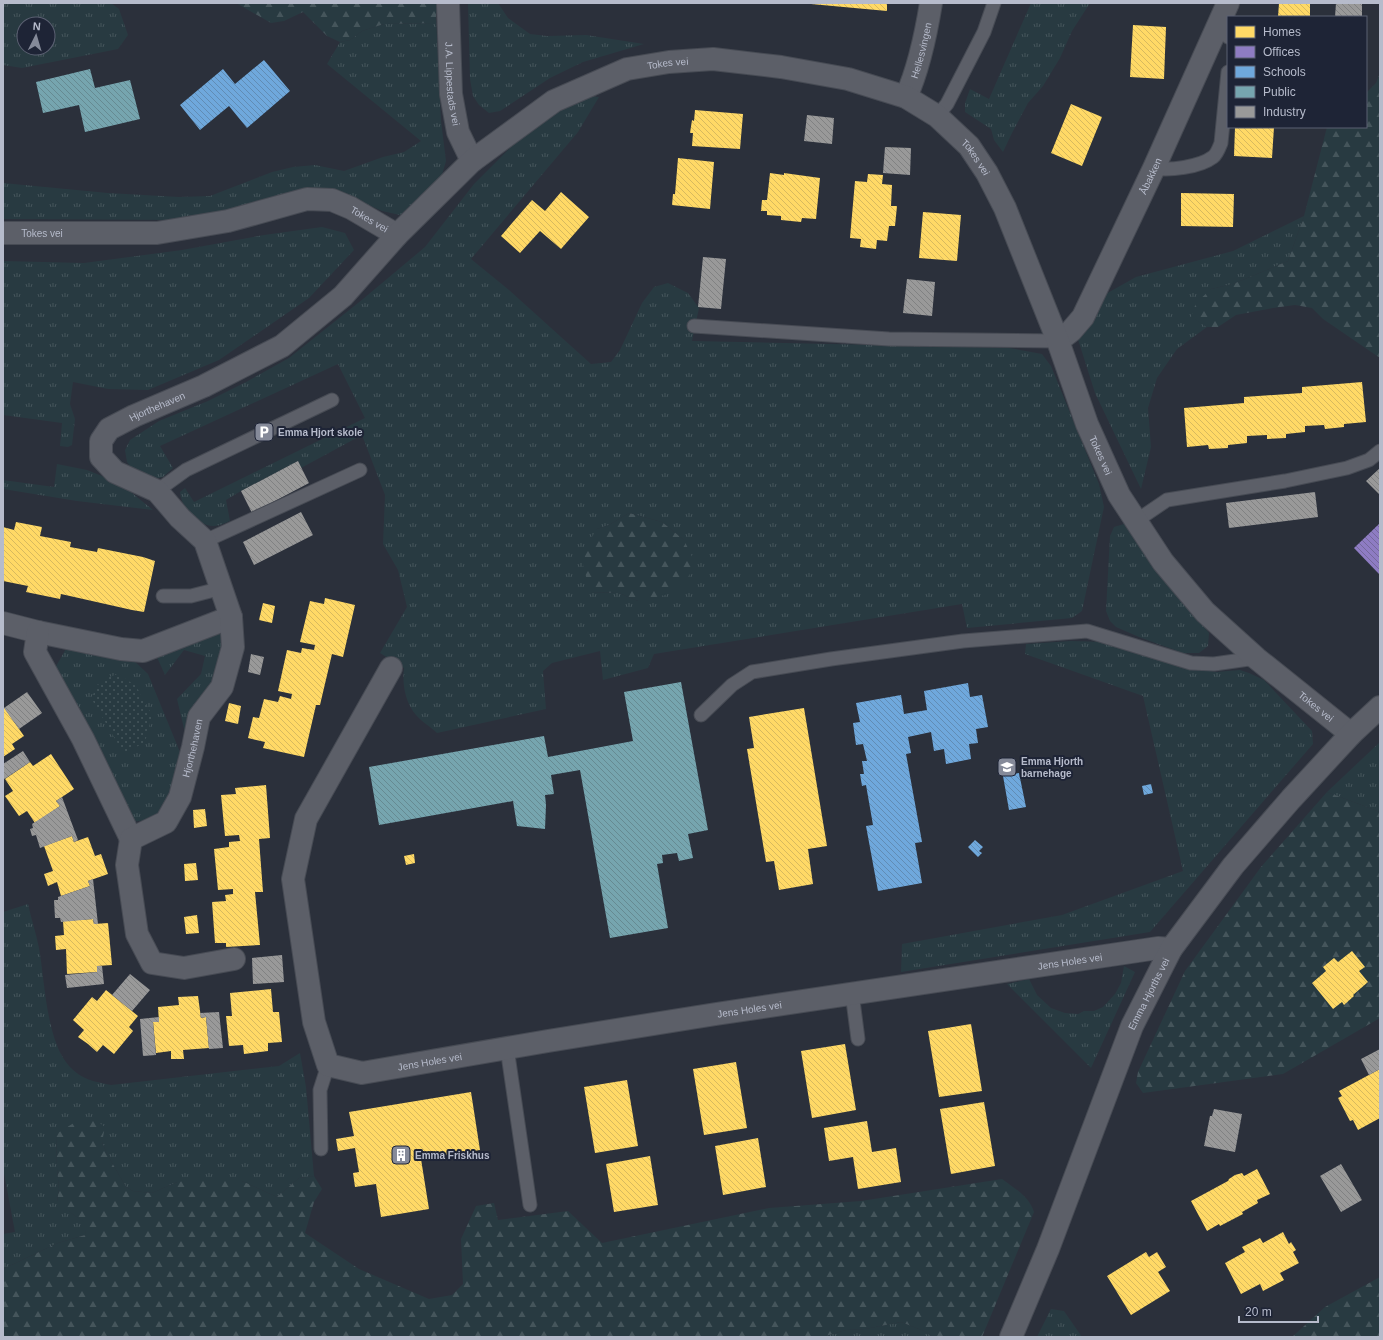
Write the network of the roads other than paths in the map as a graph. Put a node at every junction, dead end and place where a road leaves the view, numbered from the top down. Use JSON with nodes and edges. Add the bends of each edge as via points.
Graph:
{"nodes":[{"id":1,"x":448,"y":3,"type":"edge"},
{"id":2,"x":932,"y":3,"type":"edge"},
{"id":3,"x":994,"y":3,"type":"edge"},
{"id":4,"x":1226,"y":9,"type":"edge"},
{"id":5,"x":1227,"y":23,"type":"edge"},
{"id":6,"x":1227,"y":82,"type":"edge"},
{"id":7,"x":906,"y":97,"type":"junction"},
{"id":8,"x":937,"y":116,"type":"junction"},
{"id":9,"x":472,"y":161,"type":"junction"},
{"id":10,"x":1154,"y":168,"type":"junction"},
{"id":11,"x":3,"y":233,"type":"edge"},
{"id":12,"x":397,"y":236,"type":"junction"},
{"id":13,"x":694,"y":326,"type":"dead end"},
{"id":14,"x":1058,"y":341,"type":"junction"},
{"id":15,"x":332,"y":400,"type":"dead end"},
{"id":16,"x":1380,"y":451,"type":"edge"},
{"id":17,"x":360,"y":470,"type":"dead end"},
{"id":18,"x":157,"y":491,"type":"junction"},
{"id":19,"x":1136,"y":521,"type":"junction"},
{"id":20,"x":205,"y":541,"type":"junction"},
{"id":21,"x":222,"y":588,"type":"junction"},
{"id":22,"x":163,"y":596,"type":"dead end"},
{"id":23,"x":231,"y":616,"type":"junction"},
{"id":24,"x":3,"y":623,"type":"edge"},
{"id":25,"x":38,"y":632,"type":"junction"},
{"id":26,"x":1256,"y":658,"type":"junction"},
{"id":27,"x":391,"y":668,"type":"dead end"},
{"id":28,"x":1380,"y":707,"type":"edge"},
{"id":29,"x":701,"y":715,"type":"dead end"},
{"id":30,"x":1351,"y":734,"type":"junction"},
{"id":31,"x":131,"y":839,"type":"junction"},
{"id":32,"x":1171,"y":949,"type":"junction"},
{"id":33,"x":234,"y":959,"type":"dead end"},
{"id":34,"x":852,"y":993,"type":"junction"},
{"id":35,"x":858,"y":1039,"type":"dead end"},
{"id":36,"x":507,"y":1048,"type":"junction"},
{"id":37,"x":328,"y":1065,"type":"junction"},
{"id":38,"x":321,"y":1149,"type":"dead end"},
{"id":39,"x":530,"y":1206,"type":"dead end"},
{"id":40,"x":1011,"y":1337,"type":"edge"}],
"edges":[{"from":1,"to":9,"type":"street","name":"J.A. Lippestads vei","via":[[451,94],[458,132]]},
{"from":2,"to":7,"type":"street","name":"Hellesvingen","via":[[913,82]]},
{"from":3,"to":8,"type":"lane","via":[[984,32],[947,104]]},
{"from":4,"to":5,"type":"lane"},
{"from":4,"to":10,"type":"street","name":"Åbakken"},
{"from":6,"to":10,"type":"lane","via":[[1221,143],[1213,158],[1202,163],[1165,170]]},
{"from":7,"to":8,"type":"street","name":"Tokes vei"},
{"from":7,"to":9,"type":"street","name":"Tokes vei","via":[[848,79],[781,67],[713,59],[669,62],[627,69],[554,101]]},
{"from":8,"to":14,"type":"street","name":"Tokes vei","via":[[969,146],[987,173],[1005,208]]},
{"from":9,"to":12,"type":"street","name":"Tokes vei"},
{"from":10,"to":14,"type":"street","name":"Åbakken","via":[[1083,317]]},
{"from":11,"to":12,"type":"street","name":"Tokes vei","via":[[157,233],[228,221],[307,199],[332,200],[351,208]]},
{"from":12,"to":18,"type":"street","name":"Hjorthehaven","via":[[343,296],[282,346],[204,386],[108,429],[101,441],[101,457],[115,472]]},
{"from":13,"to":14,"type":"lane","via":[[889,339]]},
{"from":14,"to":19,"type":"street","name":"Tokes vei","via":[[1087,424],[1119,495]]},
{"from":15,"to":18,"type":"lane","via":[[186,470]]},
{"from":16,"to":19,"type":"lane","via":[[1369,460],[1347,468],[1167,500]]},
{"from":17,"to":20,"type":"lane"},
{"from":18,"to":20,"type":"street","name":"Hjorthehaven","via":[[180,518]]},
{"from":19,"to":26,"type":"street","name":"Tokes vei","via":[[1163,562],[1205,612]]},
{"from":20,"to":21,"type":"street","name":"Hjorthehaven"},
{"from":21,"to":22,"type":"lane","via":[[191,596]]},
{"from":21,"to":23,"type":"street","name":"Hjorthehaven"},
{"from":23,"to":25,"type":"street","via":[[143,651]]},
{"from":23,"to":31,"type":"street","name":"Hjorthehaven","via":[[232,647],[222,687],[199,717],[180,797],[166,822]]},
{"from":24,"to":25,"type":"street"},
{"from":25,"to":31,"type":"street","via":[[35,652],[83,739]]},
{"from":26,"to":29,"type":"lane","via":[[1214,664],[1191,663],[1087,631],[963,641],[752,672],[732,684]]},
{"from":26,"to":30,"type":"street","name":"Tokes vei"},
{"from":27,"to":37,"type":"street","via":[[306,819],[293,879],[314,1022]]},
{"from":28,"to":30,"type":"street","name":"Emma Hjorths vei"},
{"from":30,"to":32,"type":"street","name":"Emma Hjorths vei","via":[[1233,866]]},
{"from":31,"to":33,"type":"street","via":[[127,865],[137,934],[152,963],[184,968]]},
{"from":32,"to":34,"type":"street","name":"Jens Holes vei","via":[[1158,948]]},
{"from":32,"to":40,"type":"street","name":"Emma Hjorths vei","via":[[1132,1026],[1048,1249]]},
{"from":34,"to":35,"type":"lane"},
{"from":34,"to":36,"type":"street","name":"Jens Holes vei"},
{"from":36,"to":37,"type":"street","name":"Jens Holes vei","via":[[362,1073]]},
{"from":36,"to":39,"type":"lane"},
{"from":37,"to":38,"type":"lane","via":[[320,1090]]}]}
